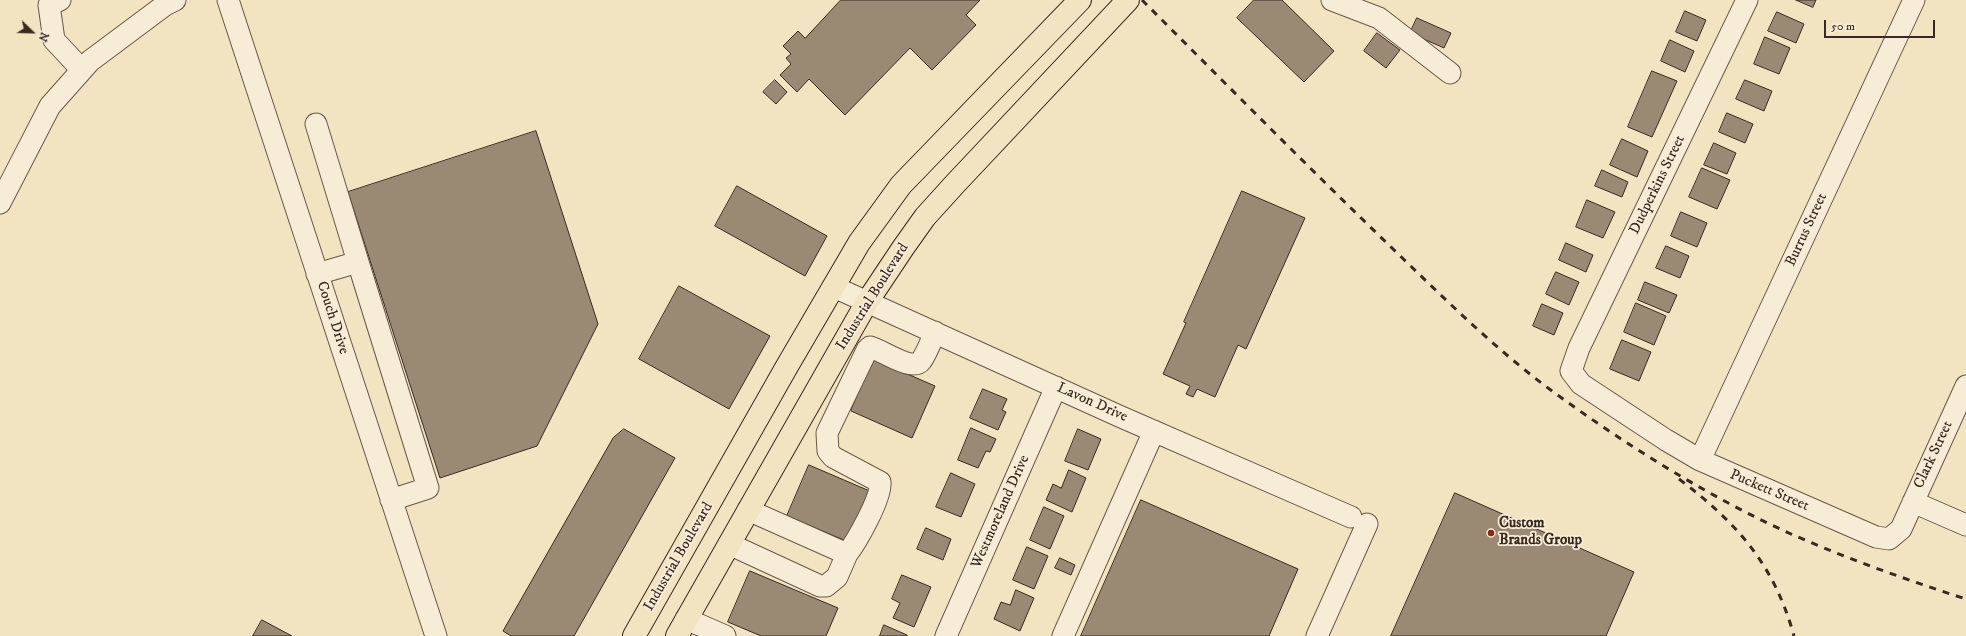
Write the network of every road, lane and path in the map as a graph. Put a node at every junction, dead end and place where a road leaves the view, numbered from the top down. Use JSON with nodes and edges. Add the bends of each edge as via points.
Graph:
{"nodes":[{"id":1,"x":175,"y":0,"type":"edge"},
{"id":2,"x":228,"y":0,"type":"edge"},
{"id":3,"x":1080,"y":0,"type":"edge"},
{"id":4,"x":1128,"y":0,"type":"edge"},
{"id":5,"x":1332,"y":0,"type":"edge"},
{"id":6,"x":1747,"y":0,"type":"edge"},
{"id":7,"x":1914,"y":0,"type":"edge"},
{"id":8,"x":50,"y":2,"type":"edge"},
{"id":9,"x":82,"y":70,"type":"junction"},
{"id":10,"x":1450,"y":73,"type":"dead end"},
{"id":11,"x":316,"y":124,"type":"dead end"},
{"id":12,"x":0,"y":203,"type":"edge"},
{"id":13,"x":358,"y":262,"type":"junction"},
{"id":14,"x":317,"y":274,"type":"junction"},
{"id":15,"x":834,"y":287,"type":"junction"},
{"id":16,"x":867,"y":302,"type":"junction"},
{"id":17,"x":935,"y":332,"type":"junction"},
{"id":18,"x":1571,"y":371,"type":"joint"},
{"id":19,"x":1966,"y":386,"type":"edge"},
{"id":20,"x":1056,"y":388,"type":"junction"},
{"id":21,"x":799,"y":420,"type":"junction"},
{"id":22,"x":1154,"y":431,"type":"junction"},
{"id":23,"x":827,"y":434,"type":"junction"},
{"id":24,"x":1700,"y":460,"type":"junction"},
{"id":25,"x":391,"y":500,"type":"junction"},
{"id":26,"x":1913,"y":502,"type":"junction"},
{"id":27,"x":748,"y":510,"type":"junction"},
{"id":28,"x":1966,"y":526,"type":"edge"},
{"id":29,"x":729,"y":544,"type":"junction"},
{"id":30,"x":847,"y":554,"type":"junction"},
{"id":31,"x":682,"y":627,"type":"edge"},
{"id":32,"x":436,"y":636,"type":"edge"},
{"id":33,"x":634,"y":636,"type":"edge"},
{"id":34,"x":725,"y":636,"type":"edge"},
{"id":35,"x":946,"y":636,"type":"edge"},
{"id":36,"x":1063,"y":636,"type":"edge"},
{"id":37,"x":1318,"y":636,"type":"edge"}],
"edges":[{"from":1,"to":9,"type":"street","via":[[90,61]]},
{"from":2,"to":14,"type":"street","name":"Couch Drive"},
{"from":3,"to":15,"type":"main road","name":"Industrial Boulevard","via":[[901,185],[859,243]]},
{"from":4,"to":16,"type":"main road","name":"Industrial Boulevard","via":[[935,206]]},
{"from":5,"to":10,"type":"street","via":[[1379,18]]},
{"from":6,"to":18,"type":"street","name":"Dudperkins Street","via":[[1579,348]]},
{"from":7,"to":24,"type":"street","name":"Burrus Street"},
{"from":8,"to":9,"type":"street","via":[[54,40]]},
{"from":9,"to":12,"type":"street","via":[[50,106]]},
{"from":11,"to":13,"type":"street"},
{"from":13,"to":14,"type":"street"},
{"from":13,"to":25,"type":"street","via":[[428,488]]},
{"from":14,"to":25,"type":"street","name":"Couch Drive"},
{"from":15,"to":16,"type":"street","name":"Lavon Drive"},
{"from":15,"to":33,"type":"main road","name":"Industrial Boulevard"},
{"from":16,"to":17,"type":"street","name":"Lavon Drive"},
{"from":16,"to":21,"type":"main road","name":"Industrial Boulevard"},
{"from":17,"to":20,"type":"street","name":"Lavon Drive"},
{"from":17,"to":23,"type":"street","via":[[921,361],[916,364],[909,365],[870,347]]},
{"from":18,"to":24,"type":"street","name":"Puckett Street","via":[[1582,384]]},
{"from":19,"to":26,"type":"street","name":"Clark Street"},
{"from":20,"to":22,"type":"street","name":"Lavon Drive"},
{"from":20,"to":35,"type":"street","name":"Westmoreland Drive"},
{"from":21,"to":23,"type":"street"},
{"from":21,"to":27,"type":"main road","name":"Industrial Boulevard"},
{"from":22,"to":36,"type":"street"},
{"from":22,"to":37,"type":"street","name":"Lavon Drive","via":[[1359,521]]},
{"from":23,"to":30,"type":"street","via":[[828,451],[832,457],[880,482],[879,492],[859,537]]},
{"from":24,"to":26,"type":"street","name":"Puckett Street","via":[[1876,537],[1889,539],[1901,529]]},
{"from":25,"to":32,"type":"street","name":"Couch Drive"},
{"from":26,"to":28,"type":"street"},
{"from":27,"to":29,"type":"main road","name":"Industrial Boulevard"},
{"from":27,"to":30,"type":"street"},
{"from":29,"to":30,"type":"street","via":[[820,586],[826,586],[837,578]]},
{"from":29,"to":31,"type":"main road","name":"Industrial Boulevard"},
{"from":31,"to":34,"type":"street"}]}
